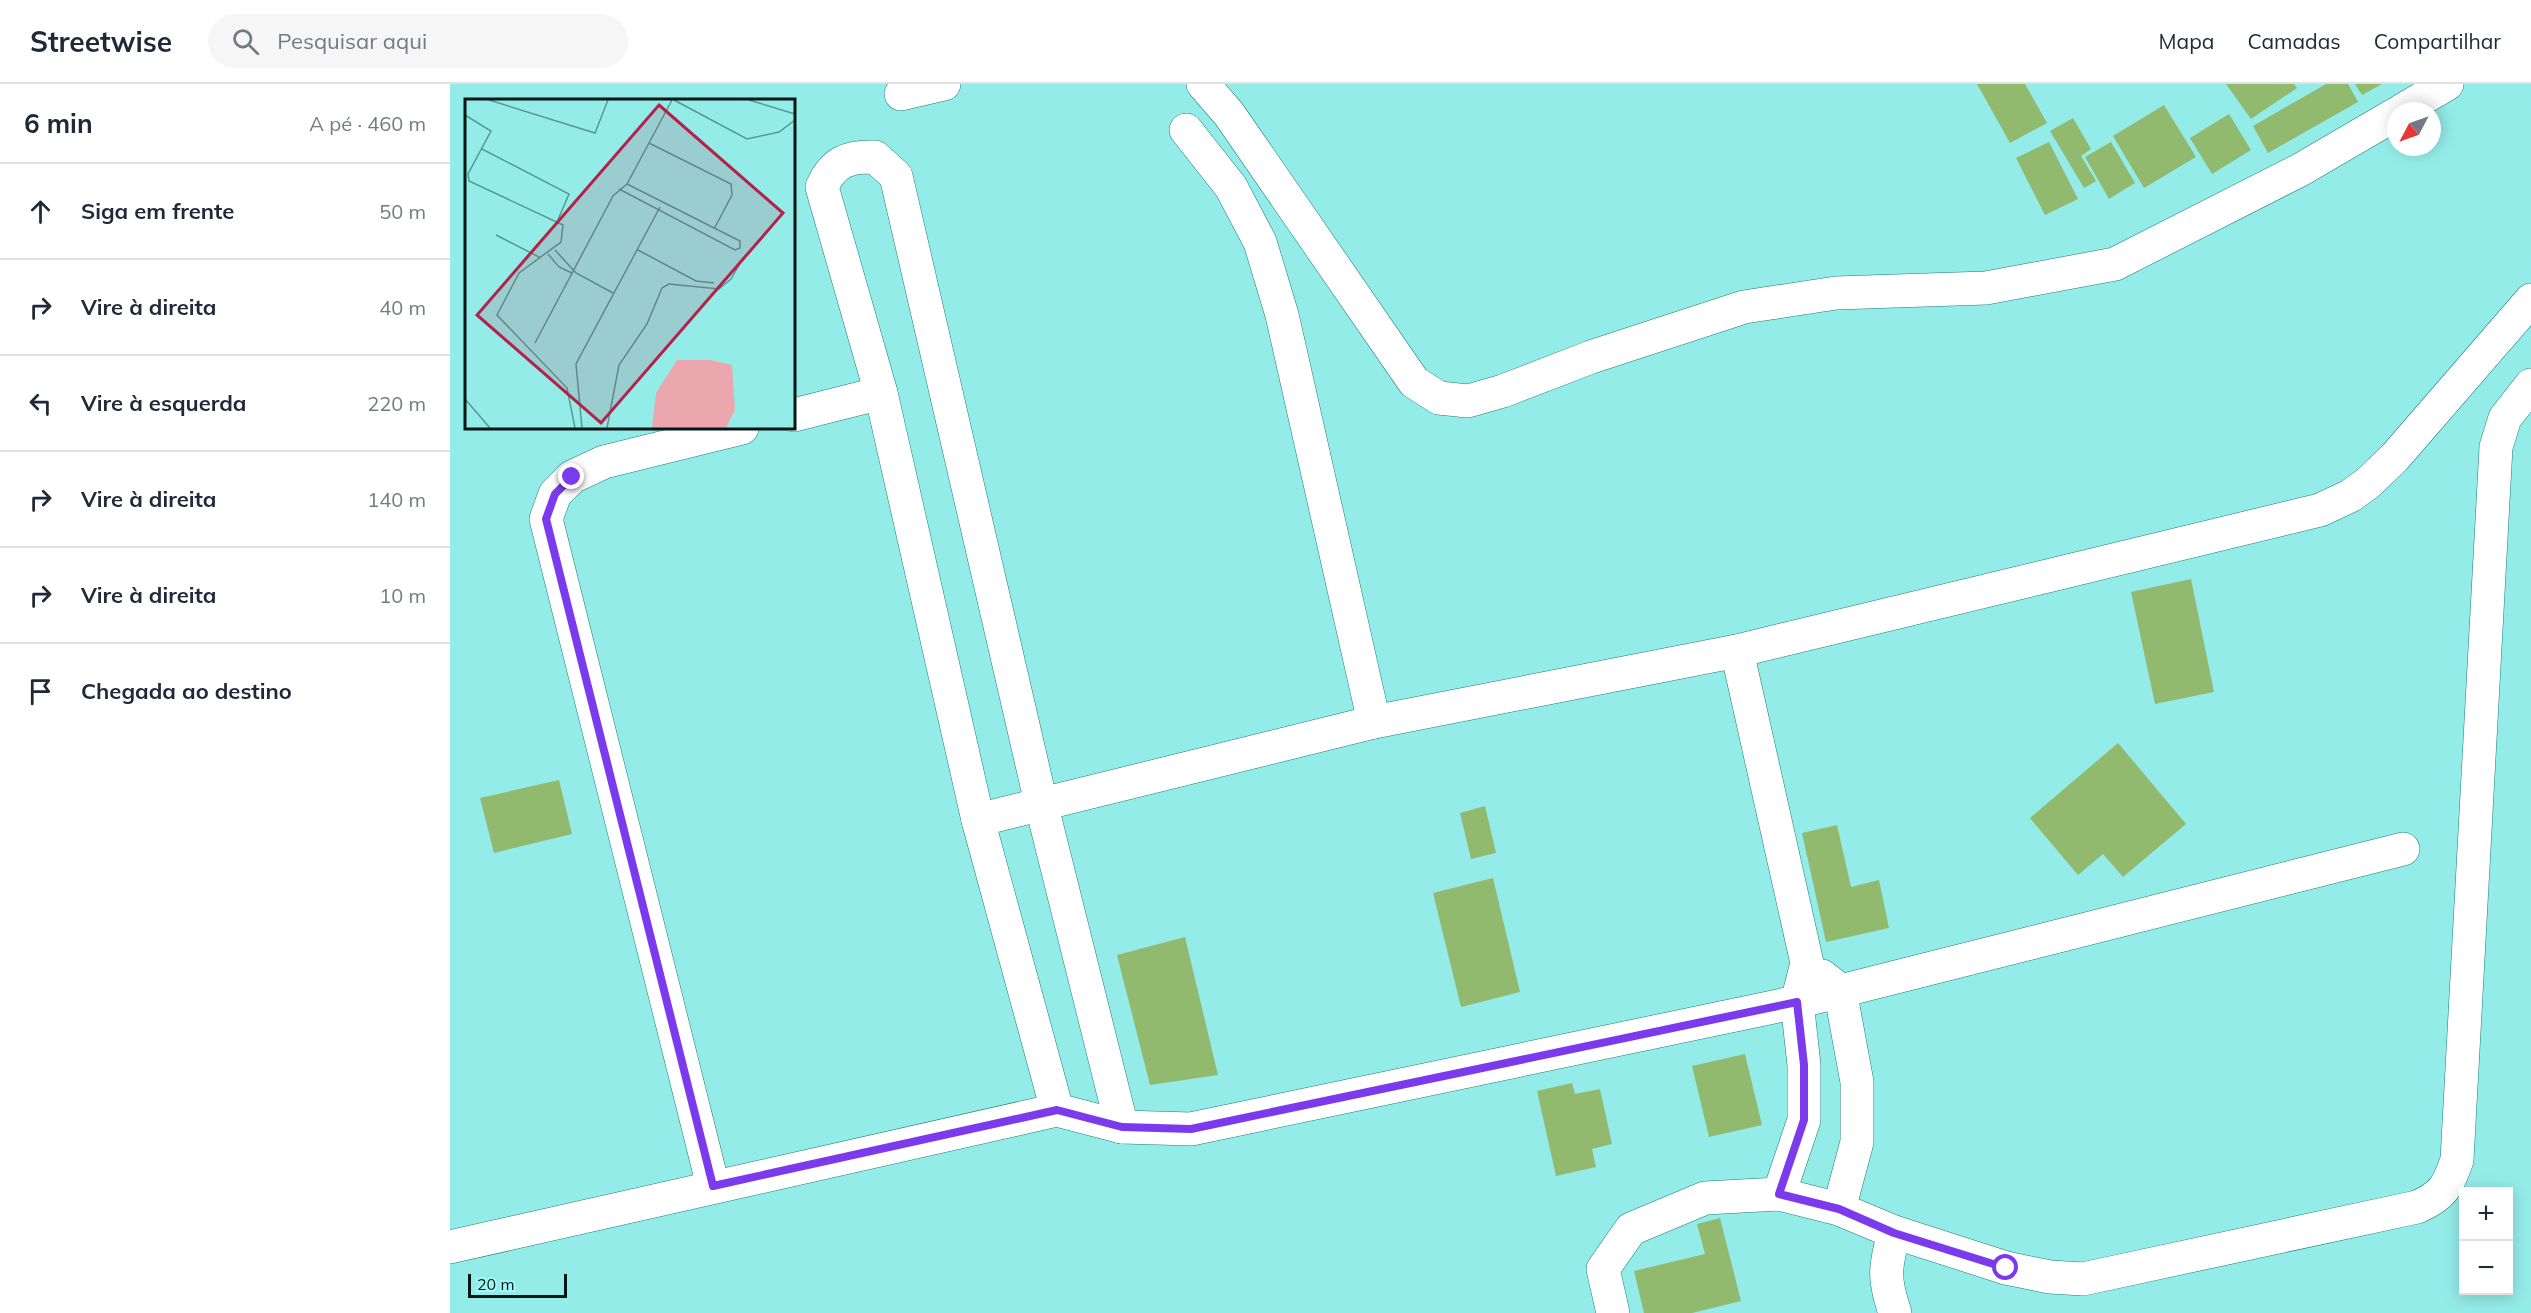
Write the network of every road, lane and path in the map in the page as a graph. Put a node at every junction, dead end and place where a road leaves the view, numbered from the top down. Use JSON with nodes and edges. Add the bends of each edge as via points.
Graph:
{"nodes":[{"id":1,"x":944,"y":84,"type":"edge"},
{"id":2,"x":1203,"y":84,"type":"edge"},
{"id":3,"x":2447,"y":84,"type":"edge"},
{"id":4,"x":901,"y":94,"type":"dead end"},
{"id":5,"x":2416,"y":102,"type":"edge"},
{"id":6,"x":2387,"y":119,"type":"edge"},
{"id":7,"x":1186,"y":130,"type":"dead end"},
{"id":8,"x":2531,"y":300,"type":"edge"},
{"id":9,"x":2531,"y":385,"type":"edge"},
{"id":10,"x":881,"y":393,"type":"junction"},
{"id":11,"x":795,"y":415,"type":"edge"},
{"id":12,"x":738,"y":429,"type":"edge"},
{"id":13,"x":1737,"y":651,"type":"junction"},
{"id":14,"x":1374,"y":722,"type":"junction"},
{"id":15,"x":1041,"y":803,"type":"junction"},
{"id":16,"x":978,"y":820,"type":"junction"},
{"id":17,"x":2403,"y":849,"type":"dead end"},
{"id":18,"x":1807,"y":963,"type":"junction"},
{"id":19,"x":1840,"y":990,"type":"junction"},
{"id":20,"x":1797,"y":1002,"type":"junction"},
{"id":21,"x":1057,"y":1110,"type":"junction"},
{"id":22,"x":1122,"y":1127,"type":"junction"},
{"id":23,"x":713,"y":1186,"type":"junction"},
{"id":24,"x":1779,"y":1194,"type":"junction"},
{"id":25,"x":1839,"y":1209,"type":"junction"},
{"id":26,"x":1894,"y":1233,"type":"junction"},
{"id":27,"x":450,"y":1247,"type":"edge"},
{"id":28,"x":1613,"y":1313,"type":"edge"},
{"id":29,"x":1895,"y":1313,"type":"edge"}],
"edges":[{"from":1,"to":4,"type":"street"},
{"from":2,"to":6,"type":"street","via":[[1229,114],[1414,382],[1439,398],[1468,401],[1744,307],[1836,293],[1986,288],[2115,264],[2300,170]]},
{"from":3,"to":5,"type":"street"},
{"from":7,"to":14,"type":"street","via":[[1230,187],[1260,242],[1282,315]]},
{"from":8,"to":13,"type":"street","via":[[2395,457],[2350,496],[2320,510]]},
{"from":9,"to":26,"type":"street","via":[[2505,418],[2496,447],[2457,1160],[2450,1180],[2435,1199],[2417,1207],[2084,1279],[2006,1268]]},
{"from":10,"to":11,"type":"street"},
{"from":10,"to":15,"type":"street","via":[[822,187],[828,174],[843,161],[860,157],[875,157],[896,176]]},
{"from":10,"to":16,"type":"street"},
{"from":12,"to":23,"type":"street","via":[[604,462],[572,477],[555,494],[546,519]]},
{"from":13,"to":14,"type":"street"},
{"from":13,"to":18,"type":"street"},
{"from":14,"to":15,"type":"street"},
{"from":15,"to":16,"type":"street"},
{"from":15,"to":22,"type":"street"},
{"from":16,"to":21,"type":"street"},
{"from":17,"to":19,"type":"street"},
{"from":18,"to":19,"type":"street"},
{"from":18,"to":20,"type":"street"},
{"from":19,"to":20,"type":"street"},
{"from":19,"to":25,"type":"street","via":[[1857,1082],[1857,1142]]},
{"from":20,"to":22,"type":"street","via":[[1191,1129]]},
{"from":20,"to":24,"type":"street","via":[[1804,1065],[1804,1120]]},
{"from":21,"to":22,"type":"street"},
{"from":21,"to":23,"type":"street"},
{"from":23,"to":27,"type":"street"},
{"from":24,"to":25,"type":"street"},
{"from":24,"to":28,"type":"street","via":[[1705,1198],[1631,1229],[1603,1269]]},
{"from":25,"to":26,"type":"street"},
{"from":26,"to":29,"type":"street","via":[[1886,1285]]}]}
